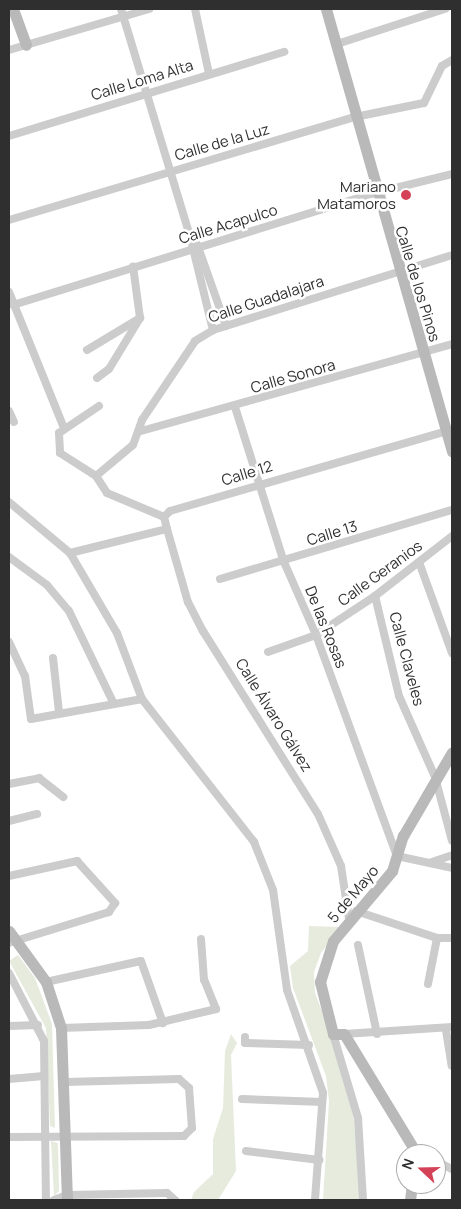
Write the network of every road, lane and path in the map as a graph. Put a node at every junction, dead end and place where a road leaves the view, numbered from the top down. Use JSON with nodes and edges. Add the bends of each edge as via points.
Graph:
{"nodes":[{"id":1,"x":14,"y":9,"type":"edge"},
{"id":2,"x":149,"y":9,"type":"edge"},
{"id":3,"x":195,"y":9,"type":"edge"},
{"id":4,"x":326,"y":9,"type":"edge"},
{"id":5,"x":412,"y":9,"type":"edge"},
{"id":6,"x":445,"y":9,"type":"edge"},
{"id":7,"x":122,"y":13,"type":"edge"},
{"id":8,"x":415,"y":18,"type":"junction"},
{"id":9,"x":337,"y":44,"type":"junction"},
{"id":10,"x":26,"y":45,"type":"junction"},
{"id":11,"x":9,"y":50,"type":"edge"},
{"id":12,"x":284,"y":52,"type":"dead end"},
{"id":13,"x":452,"y":60,"type":"edge"},
{"id":14,"x":209,"y":74,"type":"junction"},
{"id":15,"x":146,"y":92,"type":"junction"},
{"id":16,"x":355,"y":117,"type":"junction"},
{"id":17,"x":9,"y":136,"type":"edge"},
{"id":18,"x":171,"y":171,"type":"junction"},
{"id":19,"x":452,"y":174,"type":"edge"},
{"id":20,"x":375,"y":193,"type":"junction"},
{"id":21,"x":9,"y":220,"type":"edge"},
{"id":22,"x":191,"y":240,"type":"junction"},
{"id":23,"x":201,"y":247,"type":"junction"},
{"id":24,"x":190,"y":250,"type":"junction"},
{"id":25,"x":452,"y":255,"type":"edge"},
{"id":26,"x":133,"y":266,"type":"junction"},
{"id":27,"x":398,"y":270,"type":"junction"},
{"id":28,"x":9,"y":292,"type":"edge"},
{"id":29,"x":14,"y":305,"type":"junction"},
{"id":30,"x":140,"y":318,"type":"junction"},
{"id":31,"x":226,"y":326,"type":"junction"},
{"id":32,"x":213,"y":330,"type":"junction"},
{"id":33,"x":452,"y":344,"type":"edge"},
{"id":34,"x":87,"y":350,"type":"dead end"},
{"id":35,"x":423,"y":352,"type":"junction"},
{"id":36,"x":97,"y":378,"type":"dead end"},
{"id":37,"x":99,"y":406,"type":"dead end"},
{"id":38,"x":235,"y":408,"type":"junction"},
{"id":39,"x":9,"y":411,"type":"edge"},
{"id":40,"x":14,"y":422,"type":"dead end"},
{"id":41,"x":64,"y":428,"type":"junction"},
{"id":42,"x":141,"y":431,"type":"junction"},
{"id":43,"x":449,"y":434,"type":"edge"},
{"id":44,"x":452,"y":451,"type":"edge"},
{"id":45,"x":96,"y":476,"type":"junction"},
{"id":46,"x":259,"y":483,"type":"junction"},
{"id":47,"x":9,"y":502,"type":"edge"},
{"id":48,"x":452,"y":510,"type":"edge"},
{"id":49,"x":164,"y":517,"type":"junction"},
{"id":50,"x":167,"y":529,"type":"junction"},
{"id":51,"x":452,"y":536,"type":"edge"},
{"id":52,"x":70,"y":554,"type":"junction"},
{"id":53,"x":9,"y":557,"type":"edge"},
{"id":54,"x":284,"y":562,"type":"junction"},
{"id":55,"x":419,"y":562,"type":"junction"},
{"id":56,"x":220,"y":579,"type":"dead end"},
{"id":57,"x":375,"y":596,"type":"junction"},
{"id":58,"x":316,"y":634,"type":"junction"},
{"id":59,"x":9,"y":642,"type":"edge"},
{"id":60,"x":268,"y":652,"type":"dead end"},
{"id":61,"x":452,"y":653,"type":"edge"},
{"id":62,"x":53,"y":658,"type":"dead end"},
{"id":63,"x":142,"y":699,"type":"junction"},
{"id":64,"x":114,"y":704,"type":"junction"},
{"id":65,"x":59,"y":712,"type":"junction"},
{"id":66,"x":452,"y":752,"type":"edge"},
{"id":67,"x":435,"y":777,"type":"junction"},
{"id":68,"x":9,"y":784,"type":"edge"},
{"id":69,"x":63,"y":797,"type":"dead end"},
{"id":70,"x":37,"y":814,"type":"dead end"},
{"id":71,"x":9,"y":821,"type":"edge"},
{"id":72,"x":452,"y":841,"type":"edge"},
{"id":73,"x":452,"y":855,"type":"edge"},
{"id":74,"x":397,"y":856,"type":"junction"},
{"id":75,"x":432,"y":862,"type":"junction"},
{"id":76,"x":452,"y":868,"type":"edge"},
{"id":77,"x":9,"y":876,"type":"edge"},
{"id":78,"x":352,"y":915,"type":"junction"},
{"id":79,"x":11,"y":937,"type":"edge"},
{"id":80,"x":437,"y":938,"type":"junction"},
{"id":81,"x":452,"y":938,"type":"edge"},
{"id":82,"x":201,"y":939,"type":"dead end"},
{"id":83,"x":358,"y":945,"type":"dead end"},
{"id":84,"x":9,"y":973,"type":"edge"},
{"id":85,"x":46,"y":982,"type":"junction"},
{"id":86,"x":428,"y":984,"type":"dead end"},
{"id":87,"x":163,"y":1023,"type":"junction"},
{"id":88,"x":9,"y":1026,"type":"edge"},
{"id":89,"x":38,"y":1026,"type":"junction"},
{"id":90,"x":61,"y":1028,"type":"junction"},
{"id":91,"x":449,"y":1029,"type":"edge"},
{"id":92,"x":338,"y":1034,"type":"junction"},
{"id":93,"x":377,"y":1034,"type":"junction"},
{"id":94,"x":245,"y":1037,"type":"dead end"},
{"id":95,"x":309,"y":1045,"type":"junction"},
{"id":96,"x":452,"y":1066,"type":"edge"},
{"id":97,"x":44,"y":1076,"type":"junction"},
{"id":98,"x":9,"y":1079,"type":"edge"},
{"id":99,"x":64,"y":1082,"type":"junction"},
{"id":100,"x":242,"y":1099,"type":"dead end"},
{"id":101,"x":322,"y":1102,"type":"junction"},
{"id":102,"x":9,"y":1137,"type":"edge"},
{"id":103,"x":46,"y":1138,"type":"junction"},
{"id":104,"x":66,"y":1140,"type":"junction"},
{"id":105,"x":410,"y":1144,"type":"edge"},
{"id":106,"x":246,"y":1151,"type":"dead end"},
{"id":107,"x":319,"y":1160,"type":"junction"},
{"id":108,"x":67,"y":1198,"type":"edge"},
{"id":109,"x":46,"y":1200,"type":"edge"},
{"id":110,"x":54,"y":1200,"type":"edge"},
{"id":111,"x":175,"y":1200,"type":"edge"},
{"id":112,"x":315,"y":1200,"type":"edge"},
{"id":113,"x":363,"y":1200,"type":"edge"}],
"edges":[{"from":1,"to":10,"type":"street"},
{"from":2,"to":7,"type":"street"},
{"from":3,"to":14,"type":"street"},
{"from":4,"to":9,"type":"street","name":"Calle de los Pinos"},
{"from":5,"to":8,"type":"street"},
{"from":6,"to":8,"type":"street"},
{"from":7,"to":10,"type":"street"},
{"from":7,"to":15,"type":"street"},
{"from":8,"to":9,"type":"street"},
{"from":9,"to":16,"type":"street","name":"Calle de los Pinos"},
{"from":10,"to":11,"type":"street"},
{"from":12,"to":14,"type":"street","name":"Calle Loma Alta"},
{"from":13,"to":16,"type":"street","name":"Calle de la Luz","via":[[442,66],[424,103]]},
{"from":14,"to":15,"type":"street","name":"Calle Loma Alta"},
{"from":15,"to":17,"type":"street","name":"Calle Loma Alta"},
{"from":15,"to":18,"type":"street"},
{"from":16,"to":18,"type":"street","name":"Calle de la Luz"},
{"from":16,"to":20,"type":"street","name":"Calle de los Pinos"},
{"from":18,"to":21,"type":"street","name":"Calle de la Luz"},
{"from":18,"to":22,"type":"street"},
{"from":19,"to":20,"type":"street","name":"Calle Acapulco"},
{"from":20,"to":23,"type":"street","name":"Calle Acapulco"},
{"from":20,"to":27,"type":"street","name":"Calle de los Pinos"},
{"from":22,"to":23,"type":"street"},
{"from":22,"to":24,"type":"street"},
{"from":23,"to":24,"type":"street","name":"Calle Acapulco"},
{"from":23,"to":31,"type":"street"},
{"from":24,"to":26,"type":"street","name":"Calle Acapulco"},
{"from":24,"to":32,"type":"street"},
{"from":25,"to":27,"type":"street","name":"Calle Guadalajara"},
{"from":26,"to":29,"type":"street","name":"Calle Acapulco"},
{"from":26,"to":30,"type":"street"},
{"from":27,"to":31,"type":"street","name":"Calle Guadalajara"},
{"from":27,"to":35,"type":"street","name":"Calle de los Pinos"},
{"from":28,"to":29,"type":"street"},
{"from":29,"to":41,"type":"street"},
{"from":30,"to":34,"type":"street"},
{"from":30,"to":36,"type":"street","via":[[109,369]]},
{"from":31,"to":32,"type":"street","name":"Calle Guadalajara"},
{"from":32,"to":42,"type":"street","name":"Calle Guadalajara","via":[[195,341],[142,420]]},
{"from":33,"to":35,"type":"street","name":"Calle Sonora"},
{"from":35,"to":38,"type":"street","name":"Calle Sonora"},
{"from":35,"to":43,"type":"street","name":"Calle de los Pinos"},
{"from":37,"to":41,"type":"street"},
{"from":38,"to":42,"type":"street","name":"Calle Sonora"},
{"from":38,"to":46,"type":"street","name":"De las Rosas"},
{"from":39,"to":40,"type":"street"},
{"from":41,"to":45,"type":"street","via":[[56,440],[60,453]]},
{"from":42,"to":45,"type":"street","name":"Calle Guadalajara","via":[[126,452]]},
{"from":43,"to":44,"type":"street","name":"Calle de los Pinos"},
{"from":43,"to":46,"type":"street","name":"Calle 12"},
{"from":45,"to":49,"type":"street","via":[[107,493]]},
{"from":46,"to":49,"type":"street","name":"Calle 12","via":[[170,511]]},
{"from":46,"to":54,"type":"street","name":"De las Rosas"},
{"from":47,"to":52,"type":"street"},
{"from":48,"to":54,"type":"street","name":"Calle 13"},
{"from":49,"to":50,"type":"street"},
{"from":50,"to":52,"type":"street"},
{"from":50,"to":78,"type":"street","name":"Calle Álvaro Gálvez","via":[[188,602],[202,631],[318,814],[341,866]]},
{"from":51,"to":55,"type":"street","name":"Calle Geranios"},
{"from":52,"to":63,"type":"street","via":[[117,634]]},
{"from":53,"to":64,"type":"street","via":[[47,585],[70,610]]},
{"from":54,"to":56,"type":"street","name":"Calle 13"},
{"from":54,"to":58,"type":"street","name":"De las Rosas"},
{"from":55,"to":57,"type":"street","name":"Calle Geranios"},
{"from":55,"to":61,"type":"street"},
{"from":57,"to":58,"type":"street","name":"Calle Geranios"},
{"from":57,"to":67,"type":"street","name":"Calle Claveles","via":[[400,696]]},
{"from":58,"to":60,"type":"street","name":"Calle Geranios"},
{"from":58,"to":74,"type":"street","name":"De las Rosas"},
{"from":59,"to":65,"type":"street","via":[[25,676],[31,718]]},
{"from":62,"to":65,"type":"street"},
{"from":63,"to":64,"type":"street"},
{"from":63,"to":95,"type":"street","via":[[254,842],[273,890],[287,990]]},
{"from":64,"to":65,"type":"street"},
{"from":66,"to":67,"type":"street","name":"5 de Mayo"},
{"from":67,"to":72,"type":"street","name":"Calle Claveles"},
{"from":67,"to":74,"type":"street","name":"5 de Mayo"},
{"from":68,"to":69,"type":"street","via":[[39,778]]},
{"from":70,"to":71,"type":"street"},
{"from":73,"to":75,"type":"street"},
{"from":74,"to":75,"type":"street"},
{"from":74,"to":78,"type":"street","name":"5 de Mayo","via":[[392,871]]},
{"from":75,"to":76,"type":"street"},
{"from":77,"to":79,"type":"street","via":[[77,861],[115,903],[109,912]]},
{"from":78,"to":80,"type":"street"},
{"from":78,"to":92,"type":"street","name":"5 de Mayo","via":[[322,967],[323,999]]},
{"from":79,"to":85,"type":"street"},
{"from":80,"to":81,"type":"street"},
{"from":80,"to":86,"type":"street"},
{"from":82,"to":87,"type":"street","via":[[204,980],[216,1009]]},
{"from":83,"to":93,"type":"street"},
{"from":84,"to":89,"type":"street"},
{"from":85,"to":87,"type":"street","via":[[141,960]]},
{"from":85,"to":90,"type":"street"},
{"from":87,"to":90,"type":"street"},
{"from":88,"to":89,"type":"street"},
{"from":89,"to":97,"type":"street","via":[[44,1041]]},
{"from":90,"to":99,"type":"street"},
{"from":91,"to":93,"type":"street"},
{"from":91,"to":96,"type":"street"},
{"from":92,"to":93,"type":"street"},
{"from":92,"to":105,"type":"street","name":"5 de Mayo"},
{"from":92,"to":113,"type":"street","via":[[358,1118]]},
{"from":94,"to":95,"type":"street","via":[[245,1043]]},
{"from":95,"to":101,"type":"street"},
{"from":97,"to":98,"type":"street"},
{"from":97,"to":103,"type":"street"},
{"from":99,"to":104,"type":"street"},
{"from":99,"to":104,"type":"street","via":[[179,1079],[189,1088],[192,1128],[184,1136]]},
{"from":100,"to":101,"type":"street"},
{"from":101,"to":107,"type":"street"},
{"from":102,"to":103,"type":"street"},
{"from":103,"to":104,"type":"street"},
{"from":103,"to":109,"type":"street"},
{"from":104,"to":108,"type":"street"},
{"from":106,"to":107,"type":"street"},
{"from":107,"to":112,"type":"street"},
{"from":108,"to":110,"type":"street"},
{"from":108,"to":111,"type":"street","via":[[167,1193]]}]}
